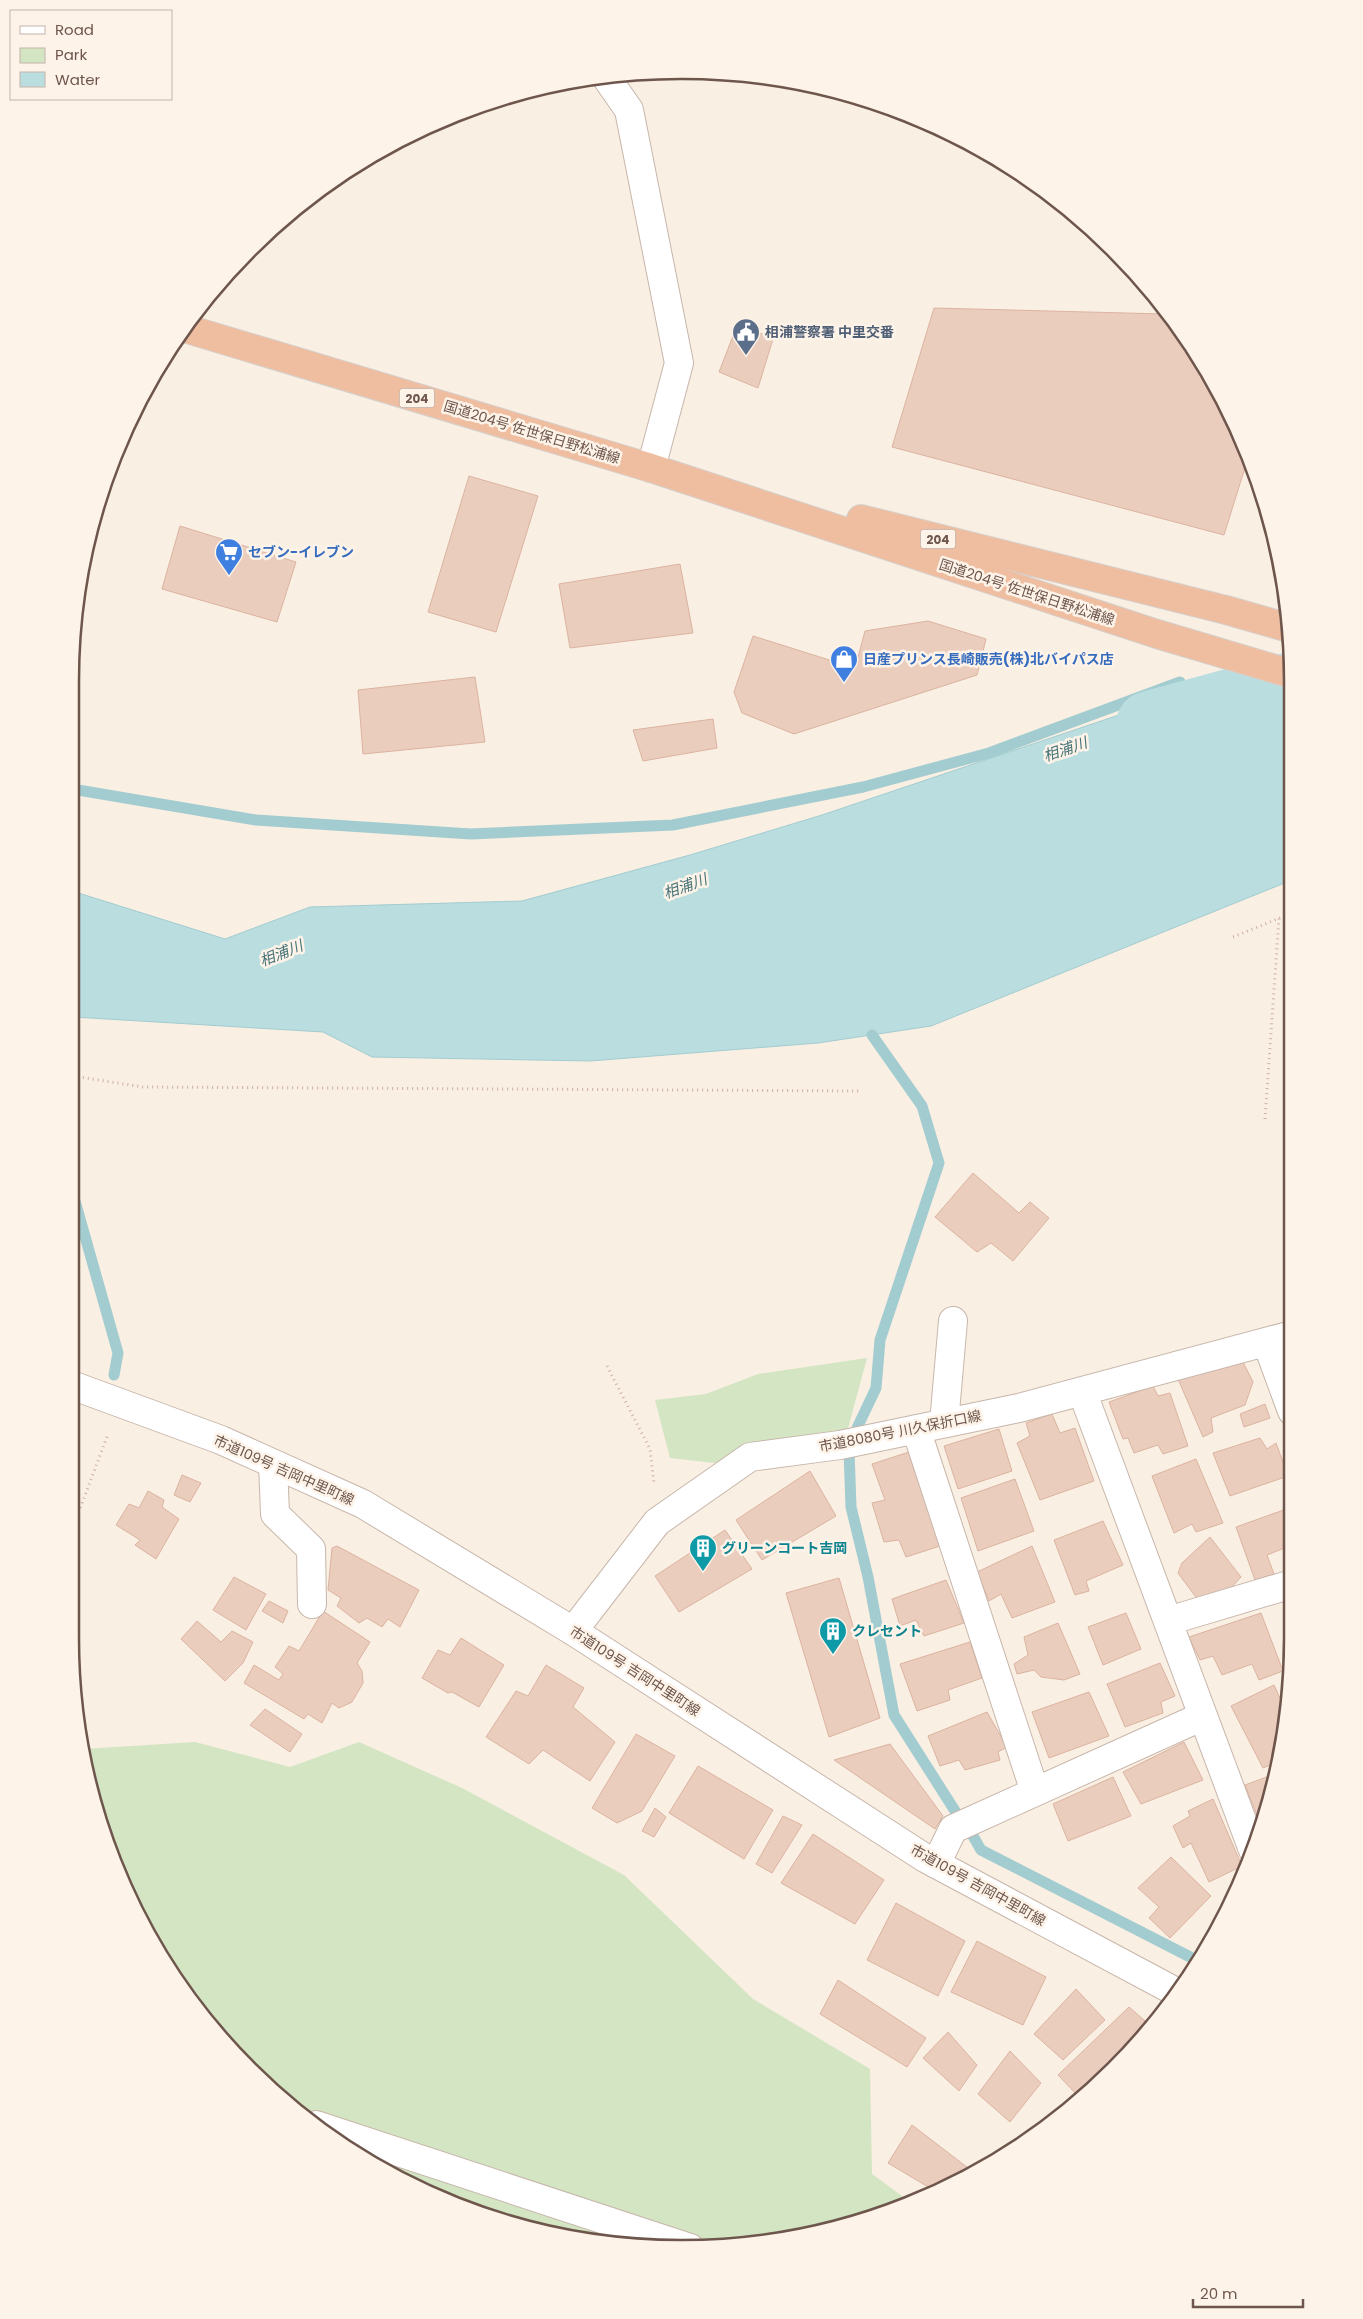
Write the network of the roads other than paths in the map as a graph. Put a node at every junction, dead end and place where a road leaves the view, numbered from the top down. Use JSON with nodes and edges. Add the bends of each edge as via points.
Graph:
{"nodes":[{"id":1,"x":610,"y":83,"type":"edge"},
{"id":2,"x":192,"y":330,"type":"edge"},
{"id":3,"x":651,"y":468,"type":"junction"},
{"id":4,"x":1281,"y":626,"type":"edge"},
{"id":5,"x":1284,"y":672,"type":"edge"},
{"id":6,"x":953,"y":1321,"type":"dead end"},
{"id":7,"x":1279,"y":1339,"type":"edge"},
{"id":8,"x":1284,"y":1367,"type":"edge"},
{"id":9,"x":79,"y":1388,"type":"edge"},
{"id":10,"x":1082,"y":1391,"type":"junction"},
{"id":11,"x":944,"y":1423,"type":"junction"},
{"id":12,"x":916,"y":1429,"type":"junction"},
{"id":13,"x":273,"y":1464,"type":"junction"},
{"id":14,"x":1284,"y":1586,"type":"edge"},
{"id":15,"x":312,"y":1604,"type":"dead end"},
{"id":16,"x":1168,"y":1621,"type":"junction"},
{"id":17,"x":573,"y":1632,"type":"junction"},
{"id":18,"x":1203,"y":1716,"type":"junction"},
{"id":19,"x":1035,"y":1792,"type":"junction"},
{"id":20,"x":1249,"y":1839,"type":"edge"},
{"id":21,"x":936,"y":1864,"type":"junction"},
{"id":22,"x":1171,"y":1989,"type":"edge"},
{"id":23,"x":337,"y":2132,"type":"edge"},
{"id":24,"x":664,"y":2240,"type":"edge"}],
"edges":[{"from":1,"to":3,"type":"street","via":[[630,110],[679,364]]},
{"from":2,"to":3,"type":"highway","name":"国道204号 佐世保日野松浦線","number":"204"},
{"from":3,"to":4,"type":"highway","name":"国道204号 佐世保日野松浦線","number":"204"},
{"from":3,"to":5,"type":"highway","name":"国道204号 佐世保日野松浦線","number":"204","via":[[1157,634]]},
{"from":6,"to":11,"type":"street"},
{"from":7,"to":8,"type":"street"},
{"from":7,"to":10,"type":"street","name":"市道8080号 川久保折口線"},
{"from":9,"to":13,"type":"street","name":"市道109号 吉岡中里町線","via":[[221,1440]]},
{"from":10,"to":11,"type":"street","name":"市道8080号 川久保折口線"},
{"from":10,"to":16,"type":"street"},
{"from":11,"to":12,"type":"street","name":"市道8080号 川久保折口線"},
{"from":12,"to":17,"type":"street","name":"市道8080号 川久保折口線","via":[[840,1445],[750,1457],[657,1522]]},
{"from":12,"to":19,"type":"street"},
{"from":13,"to":15,"type":"street","via":[[275,1514],[311,1548]]},
{"from":13,"to":17,"type":"street","name":"市道109号 吉岡中里町線","via":[[363,1504]]},
{"from":14,"to":16,"type":"street"},
{"from":16,"to":18,"type":"street"},
{"from":17,"to":21,"type":"street","name":"市道109号 吉岡中里町線"},
{"from":18,"to":19,"type":"street"},
{"from":18,"to":20,"type":"street"},
{"from":19,"to":21,"type":"street","via":[[953,1829]]},
{"from":21,"to":22,"type":"street","name":"市道109号 吉岡中里町線"},
{"from":23,"to":24,"type":"street"}]}
